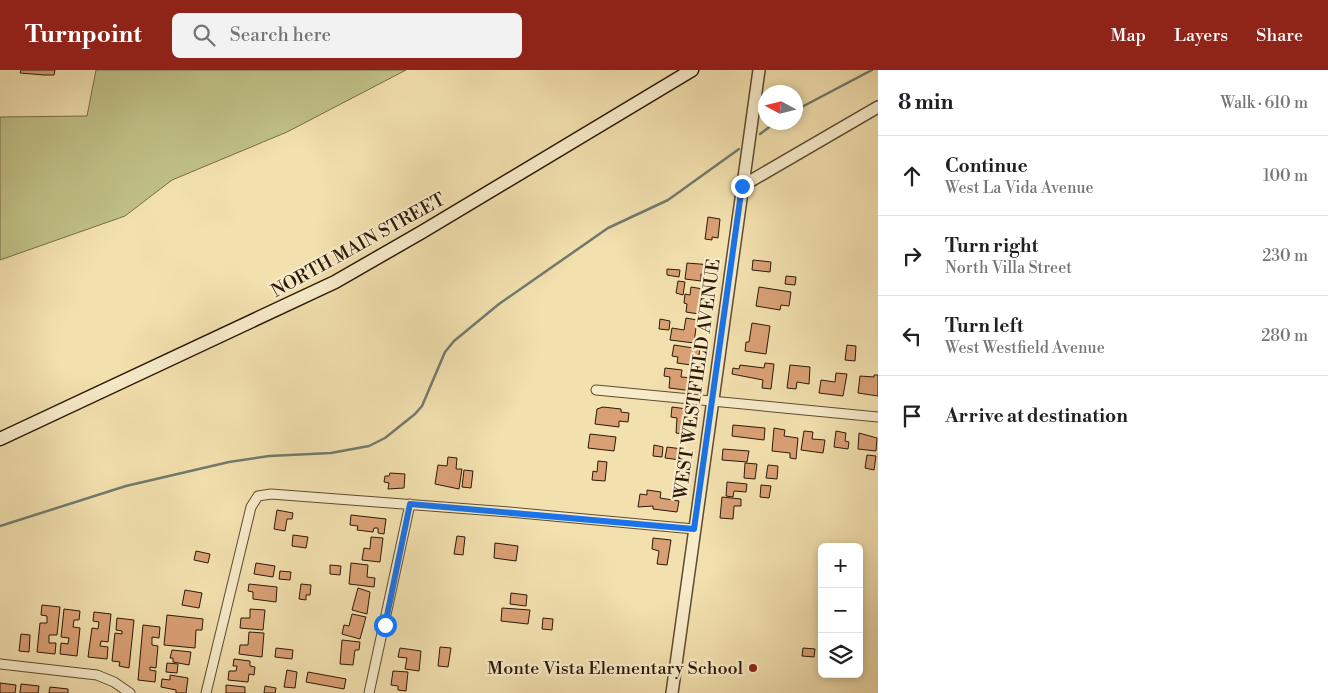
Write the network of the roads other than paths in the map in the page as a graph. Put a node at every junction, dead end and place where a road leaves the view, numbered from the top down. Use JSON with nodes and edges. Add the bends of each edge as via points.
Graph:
{"nodes":[{"id":1,"x":692,"y":70,"type":"edge"},
{"id":2,"x":759,"y":70,"type":"edge"},
{"id":3,"x":878,"y":107,"type":"edge"},
{"id":4,"x":742,"y":186,"type":"junction"},
{"id":5,"x":596,"y":390,"type":"dead end"},
{"id":6,"x":712,"y":402,"type":"junction"},
{"id":7,"x":878,"y":417,"type":"edge"},
{"id":8,"x":0,"y":439,"type":"edge"},
{"id":9,"x":410,"y":504,"type":"junction"},
{"id":10,"x":694,"y":529,"type":"junction"},
{"id":11,"x":0,"y":664,"type":"edge"},
{"id":12,"x":130,"y":693,"type":"edge"},
{"id":13,"x":206,"y":693,"type":"edge"},
{"id":14,"x":369,"y":693,"type":"edge"},
{"id":15,"x":672,"y":693,"type":"edge"}],
"edges":[{"from":1,"to":8,"type":"main road","name":"NORTH MAIN STREET","via":[[336,282]]},
{"from":2,"to":4,"type":"street","name":"WEST WESTFIELD AVENUE"},
{"from":3,"to":4,"type":"street"},
{"from":4,"to":6,"type":"street","name":"WEST WESTFIELD AVENUE"},
{"from":5,"to":6,"type":"street"},
{"from":6,"to":7,"type":"street"},
{"from":6,"to":10,"type":"street","name":"WEST WESTFIELD AVENUE"},
{"from":9,"to":10,"type":"street"},
{"from":9,"to":13,"type":"street","via":[[271,494],[258,496],[251,506]]},
{"from":9,"to":14,"type":"street"},
{"from":10,"to":15,"type":"street","name":"WEST WESTFIELD AVENUE"},
{"from":11,"to":12,"type":"street","via":[[92,674],[114,682]]}]}
